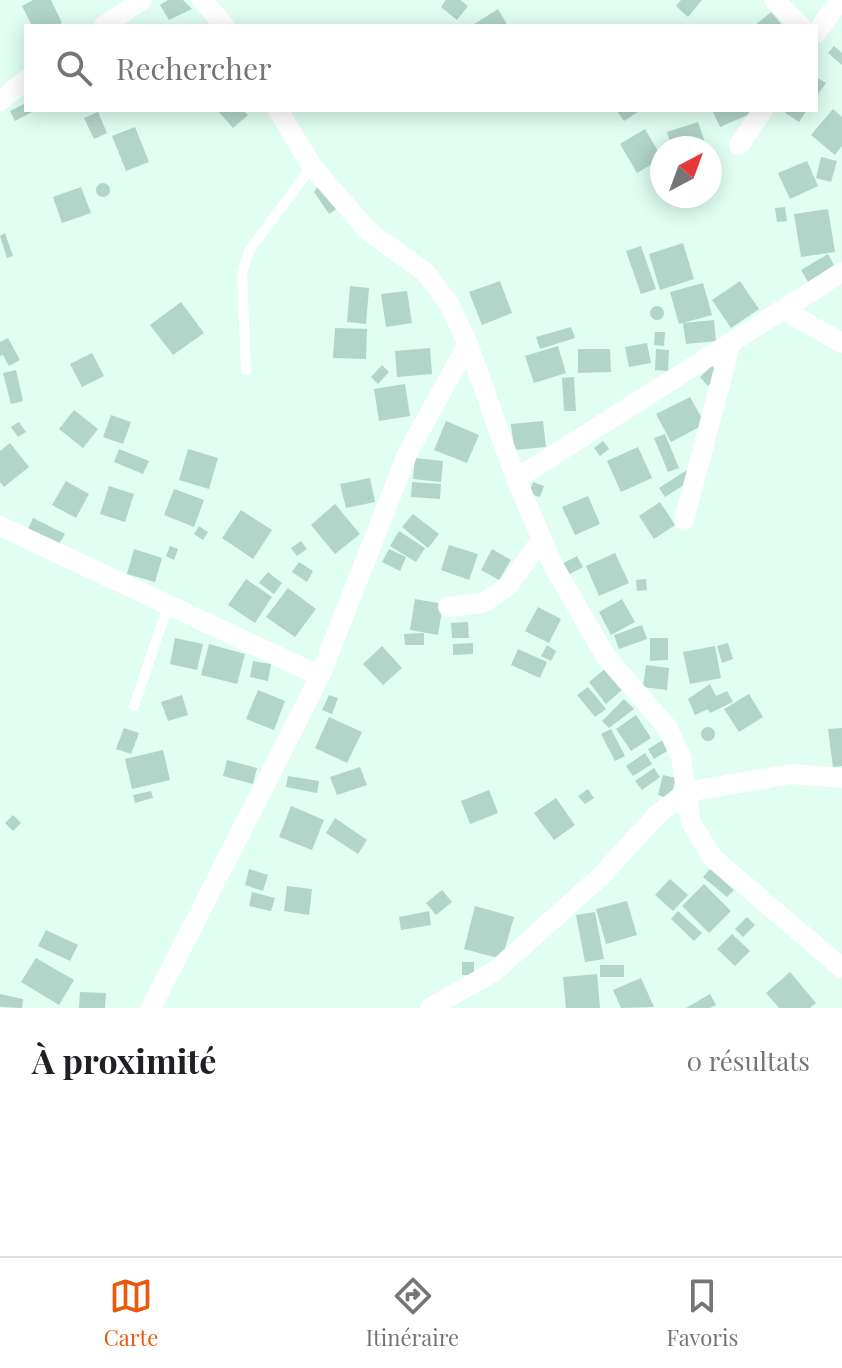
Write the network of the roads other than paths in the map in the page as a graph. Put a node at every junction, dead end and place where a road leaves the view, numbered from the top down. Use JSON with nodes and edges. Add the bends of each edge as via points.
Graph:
{"nodes":[{"id":1,"x":142,"y":0,"type":"edge"},
{"id":2,"x":202,"y":0,"type":"edge"},
{"id":3,"x":774,"y":0,"type":"edge"},
{"id":4,"x":840,"y":0,"type":"edge"},
{"id":5,"x":107,"y":24,"type":"edge"},
{"id":6,"x":223,"y":24,"type":"edge"},
{"id":7,"x":799,"y":24,"type":"edge"},
{"id":8,"x":818,"y":30,"type":"edge"},
{"id":9,"x":24,"y":82,"type":"edge"},
{"id":10,"x":0,"y":101,"type":"edge"},
{"id":11,"x":279,"y":112,"type":"edge"},
{"id":12,"x":762,"y":112,"type":"edge"},
{"id":13,"x":739,"y":145,"type":"dead end"},
{"id":14,"x":312,"y":166,"type":"junction"},
{"id":15,"x":842,"y":272,"type":"edge"},
{"id":16,"x":784,"y":310,"type":"junction"},
{"id":17,"x":731,"y":343,"type":"junction"},
{"id":18,"x":842,"y":343,"type":"edge"},
{"id":19,"x":468,"y":344,"type":"junction"},
{"id":20,"x":246,"y":370,"type":"dead end"},
{"id":21,"x":516,"y":479,"type":"junction"},
{"id":22,"x":684,"y":520,"type":"dead end"},
{"id":23,"x":0,"y":526,"type":"edge"},
{"id":24,"x":542,"y":539,"type":"junction"},
{"id":25,"x":168,"y":605,"type":"junction"},
{"id":26,"x":448,"y":607,"type":"dead end"},
{"id":27,"x":320,"y":676,"type":"junction"},
{"id":28,"x":134,"y":706,"type":"dead end"},
{"id":29,"x":842,"y":778,"type":"edge"},
{"id":30,"x":686,"y":792,"type":"junction"},
{"id":31,"x":842,"y":968,"type":"edge"},
{"id":32,"x":151,"y":1008,"type":"edge"},
{"id":33,"x":430,"y":1008,"type":"edge"}],
"edges":[{"from":1,"to":5,"type":"street"},
{"from":2,"to":6,"type":"street"},
{"from":3,"to":7,"type":"street"},
{"from":4,"to":8,"type":"street"},
{"from":9,"to":10,"type":"street"},
{"from":11,"to":14,"type":"street"},
{"from":12,"to":13,"type":"street"},
{"from":14,"to":19,"type":"street","via":[[368,231],[425,272],[449,304]]},
{"from":14,"to":20,"type":"lane","via":[[249,251],[242,273]]},
{"from":15,"to":16,"type":"street"},
{"from":16,"to":17,"type":"street"},
{"from":16,"to":18,"type":"street"},
{"from":17,"to":21,"type":"street"},
{"from":17,"to":22,"type":"street"},
{"from":19,"to":21,"type":"street"},
{"from":19,"to":27,"type":"street","via":[[408,452]]},
{"from":21,"to":24,"type":"street"},
{"from":23,"to":25,"type":"street"},
{"from":24,"to":26,"type":"street","via":[[508,586],[483,603]]},
{"from":24,"to":30,"type":"street","via":[[606,657],[667,727],[681,757]]},
{"from":25,"to":27,"type":"street"},
{"from":25,"to":28,"type":"lane"},
{"from":27,"to":32,"type":"street"},
{"from":29,"to":30,"type":"street","via":[[792,774]]},
{"from":30,"to":31,"type":"street","via":[[691,823],[713,858]]},
{"from":30,"to":33,"type":"street","via":[[495,971]]}]}
